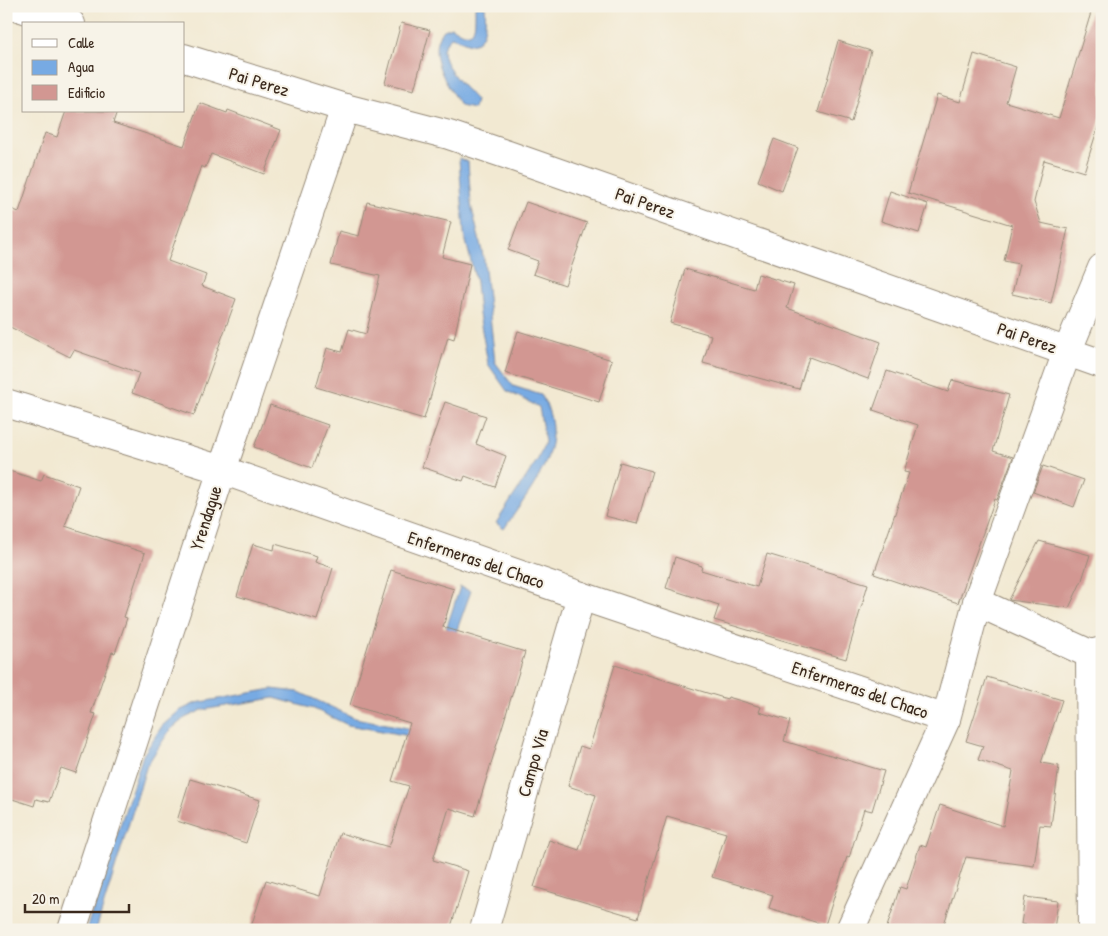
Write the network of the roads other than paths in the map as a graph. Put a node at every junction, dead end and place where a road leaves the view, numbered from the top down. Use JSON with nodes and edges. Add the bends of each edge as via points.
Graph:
{"nodes":[{"id":1,"x":15,"y":6,"type":"edge"},
{"id":2,"x":65,"y":22,"type":"edge"},
{"id":3,"x":185,"y":58,"type":"edge"},
{"id":4,"x":345,"y":108,"type":"junction"},
{"id":5,"x":1102,"y":268,"type":"edge"},
{"id":6,"x":1068,"y":352,"type":"junction"},
{"id":7,"x":1102,"y":364,"type":"edge"},
{"id":8,"x":6,"y":403,"type":"edge"},
{"id":9,"x":222,"y":470,"type":"junction"},
{"id":10,"x":581,"y":596,"type":"junction"},
{"id":11,"x":977,"y":602,"type":"junction"},
{"id":12,"x":1096,"y":652,"type":"edge"},
{"id":13,"x":946,"y":719,"type":"junction"},
{"id":14,"x":72,"y":930,"type":"edge"},
{"id":15,"x":484,"y":930,"type":"edge"},
{"id":16,"x":850,"y":930,"type":"edge"},
{"id":17,"x":1092,"y":930,"type":"edge"}],
"edges":[{"from":1,"to":2,"type":"street"},
{"from":3,"to":4,"type":"street","name":"Pai Perez"},
{"from":4,"to":6,"type":"street","name":"Pai Perez","via":[[448,135],[508,155]]},
{"from":4,"to":9,"type":"street","name":"Yrendague"},
{"from":5,"to":6,"type":"street"},
{"from":6,"to":7,"type":"street","name":"Pai Perez"},
{"from":6,"to":11,"type":"street"},
{"from":8,"to":9,"type":"street","name":"Enfermeras del Chaco"},
{"from":9,"to":10,"type":"street","name":"Enfermeras del Chaco"},
{"from":9,"to":14,"type":"street","name":"Yrendague"},
{"from":10,"to":13,"type":"street","name":"Enfermeras del Chaco"},
{"from":10,"to":15,"type":"street","name":"Campo Via"},
{"from":11,"to":12,"type":"street"},
{"from":11,"to":13,"type":"street"},
{"from":12,"to":17,"type":"street"},
{"from":13,"to":16,"type":"street"}]}
